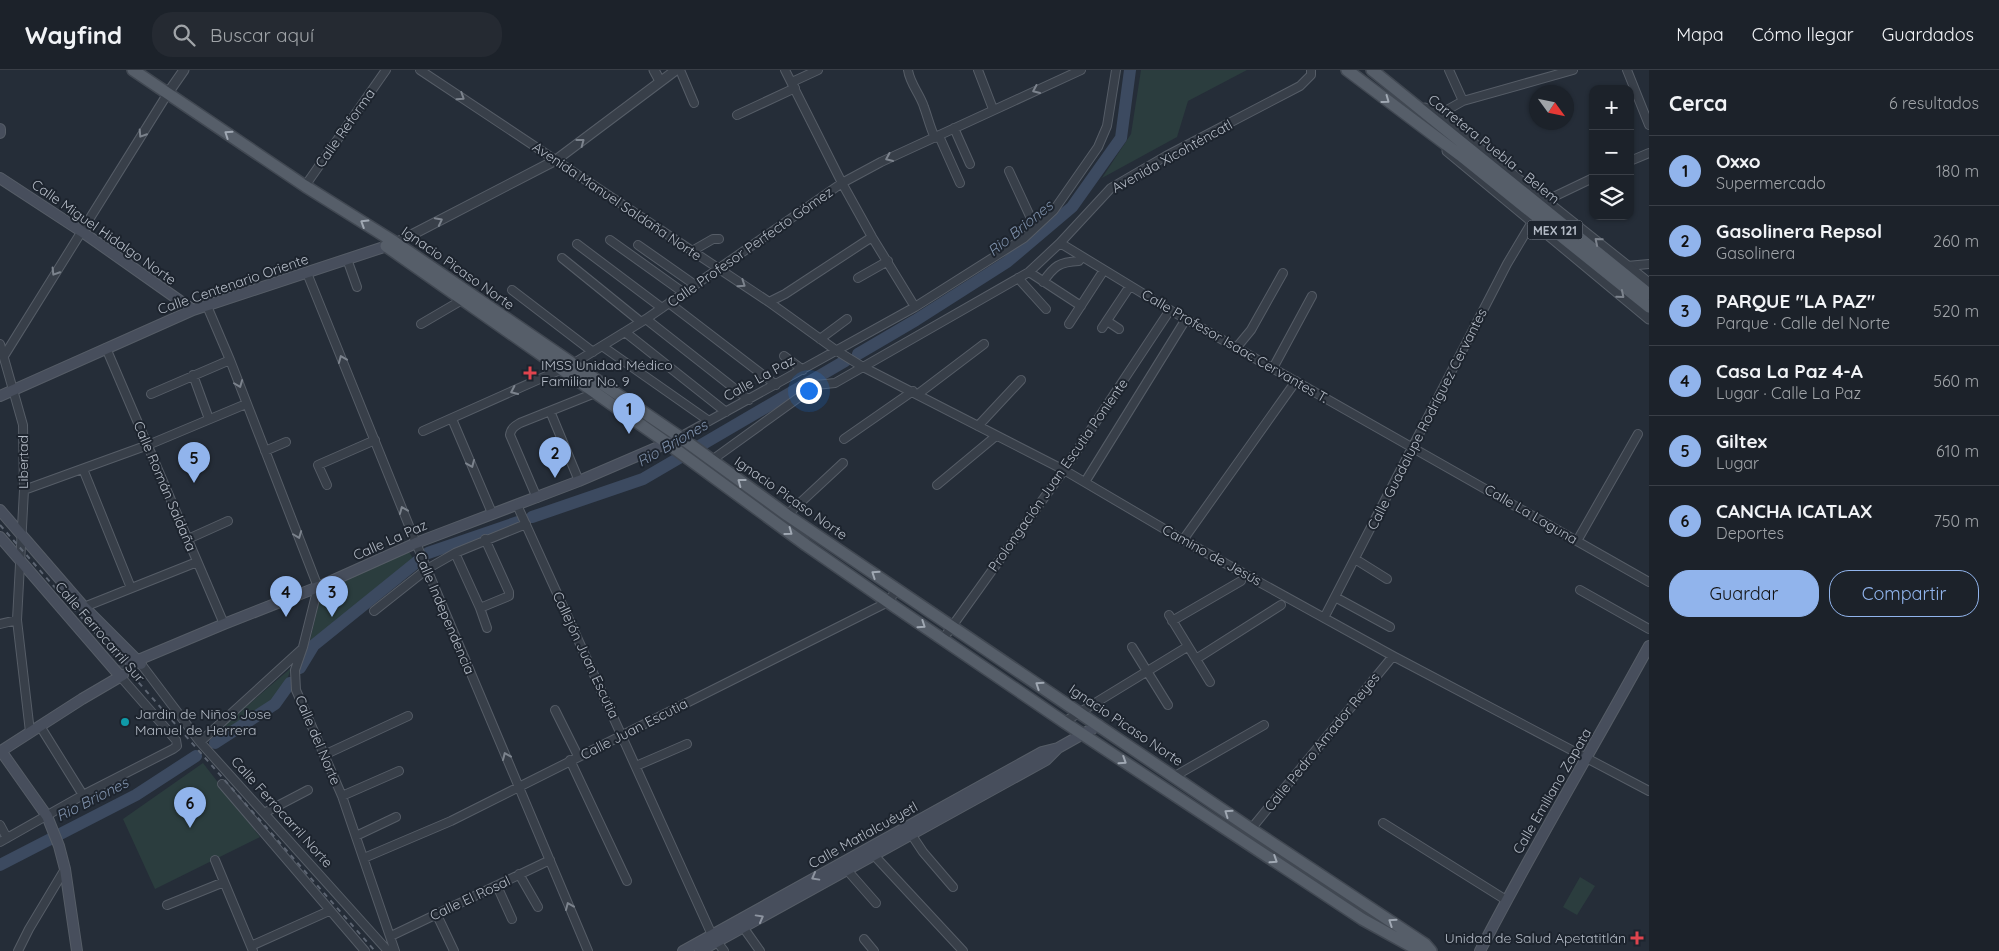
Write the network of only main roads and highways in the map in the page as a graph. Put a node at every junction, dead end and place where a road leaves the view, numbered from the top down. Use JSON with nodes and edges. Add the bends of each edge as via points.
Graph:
{"nodes":[{"id":1,"x":134,"y":70,"type":"edge"},
{"id":2,"x":1347,"y":70,"type":"edge"},
{"id":3,"x":1372,"y":70,"type":"edge"},
{"id":4,"x":0,"y":129,"type":"edge"},
{"id":5,"x":0,"y":133,"type":"edge"},
{"id":6,"x":1463,"y":150,"type":"junction"},
{"id":7,"x":0,"y":178,"type":"edge"},
{"id":8,"x":391,"y":245,"type":"junction"},
{"id":9,"x":1649,"y":294,"type":"edge"},
{"id":10,"x":1649,"y":307,"type":"edge"},
{"id":11,"x":193,"y":310,"type":"junction"},
{"id":12,"x":566,"y":367,"type":"junction"},
{"id":13,"x":0,"y":396,"type":"edge"},
{"id":14,"x":680,"y":438,"type":"junction"},
{"id":15,"x":667,"y":443,"type":"junction"},
{"id":16,"x":0,"y":510,"type":"edge"},
{"id":17,"x":0,"y":537,"type":"edge"},
{"id":18,"x":1649,"y":646,"type":"edge"},
{"id":19,"x":138,"y":663,"type":"joint"},
{"id":20,"x":1098,"y":725,"type":"junction"},
{"id":21,"x":1083,"y":734,"type":"junction"},
{"id":22,"x":1058,"y":748,"type":"junction"},
{"id":23,"x":0,"y":751,"type":"edge"},
{"id":24,"x":871,"y":851,"type":"junction"},
{"id":25,"x":714,"y":938,"type":"junction"},
{"id":26,"x":1424,"y":949,"type":"edge"},
{"id":27,"x":77,"y":951,"type":"edge"},
{"id":28,"x":683,"y":951,"type":"edge"},
{"id":29,"x":700,"y":951,"type":"edge"},
{"id":30,"x":1480,"y":951,"type":"edge"}],
"edges":[{"from":8,"to":1,"type":"main road","name":"Ignacio Picaso Norte","one_way":true},
{"from":2,"to":6,"type":"main road","name":"Carretera Puebla - Belem","number":"MEX 121","one_way":true,"via":[[1409,117]]},
{"from":3,"to":6,"type":"main road","name":"Carretera Puebla - Belem","number":"MEX 121","via":[[1414,102]]},
{"from":4,"to":5,"type":"main road"},
{"from":6,"to":9,"type":"main road","name":"Carretera Puebla - Belem","number":"MEX 121"},
{"from":6,"to":10,"type":"main road","name":"Carretera Puebla - Belem","number":"MEX 121"},
{"from":7,"to":11,"type":"main road","name":"Calle Miguel Hidalgo Norte","via":[[81,230]]},
{"from":8,"to":11,"type":"main road","name":"Calle Centenario Oriente"},
{"from":8,"to":12,"type":"main road","name":"Ignacio Picaso Norte"},
{"from":8,"to":12,"type":"main road","name":"Ignacio Picaso Norte","via":[[462,300]]},
{"from":11,"to":13,"type":"main road","name":"Calle Centenario Oriente"},
{"from":12,"to":14,"type":"main road","name":"Ignacio Picaso Norte"},
{"from":12,"to":15,"type":"main road","name":"Ignacio Picaso Norte","via":[[595,393]]},
{"from":14,"to":15,"type":"main road","name":"Calle La Paz"},
{"from":20,"to":14,"type":"main road","name":"Ignacio Picaso Norte","one_way":true,"via":[[787,515]]},
{"from":15,"to":19,"type":"main road","name":"Calle La Paz","via":[[537,498],[416,543]]},
{"from":15,"to":21,"type":"main road","name":"Ignacio Picaso Norte","one_way":true,"via":[[888,602]]},
{"from":16,"to":19,"type":"main road","name":"Calle Ferrocarril Norte","via":[[84,607]]},
{"from":17,"to":23,"type":"main road","name":"Calle Ferrocarril Sur","via":[[119,675]]},
{"from":18,"to":30,"type":"main road","name":"Calle Emiliano Zapata"},
{"from":20,"to":21,"type":"main road","name":"Calle Matlalcuéyetl"},
{"from":26,"to":20,"type":"main road","name":"Ignacio Picaso Norte","one_way":true},
{"from":21,"to":22,"type":"main road","name":"Calle Matlalcuéyetl"},
{"from":21,"to":26,"type":"main road","name":"Ignacio Picaso Norte","one_way":true,"via":[[1362,919]]},
{"from":22,"to":24,"type":"main road","name":"Calle Matlalcuéyetl","via":[[1042,752]]},
{"from":22,"to":24,"type":"main road","name":"Calle Matlalcuéyetl","via":[[1046,760],[911,834]]},
{"from":23,"to":27,"type":"main road","via":[[47,816],[59,846]]},
{"from":24,"to":25,"type":"main road","name":"Calle Matlalcuéyetl","one_way":true},
{"from":25,"to":24,"type":"main road","name":"Calle Matlalcuéyetl","one_way":true,"via":[[743,927],[847,870]]},
{"from":25,"to":28,"type":"main road","name":"Calle Matlalcuéyetl"},
{"from":25,"to":29,"type":"main road","name":"Calle Matlalcuéyetl"}]}
